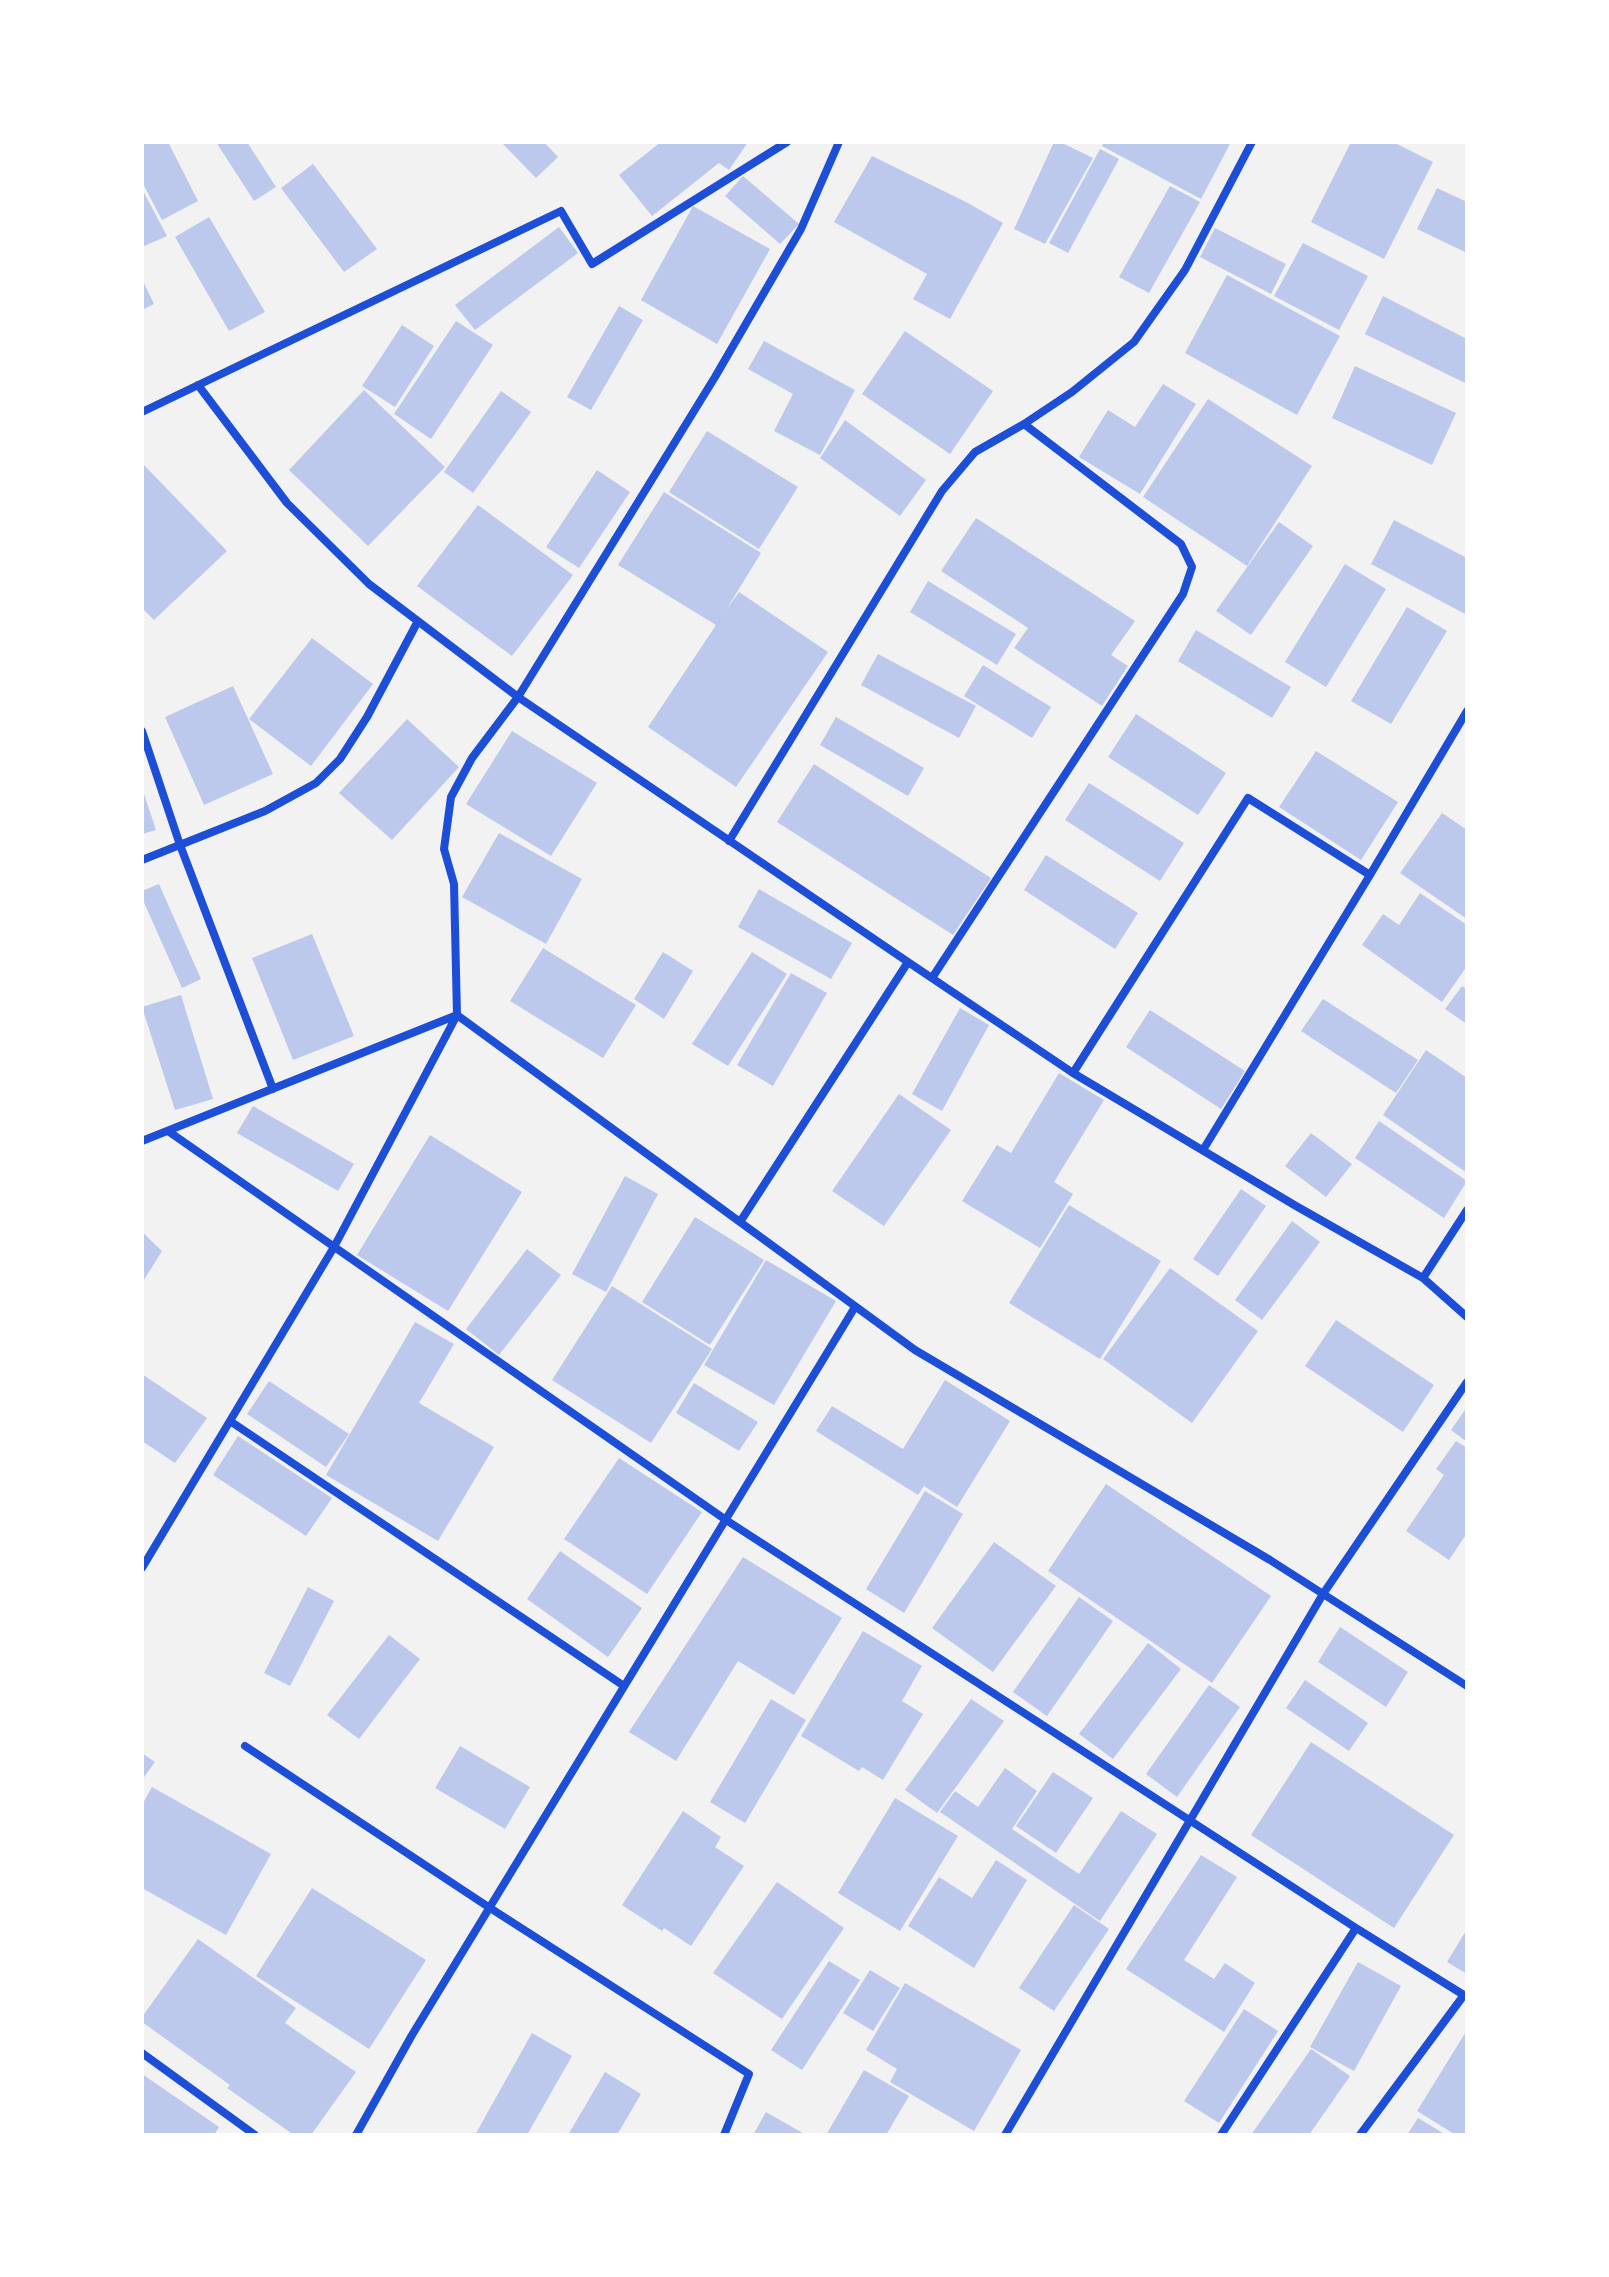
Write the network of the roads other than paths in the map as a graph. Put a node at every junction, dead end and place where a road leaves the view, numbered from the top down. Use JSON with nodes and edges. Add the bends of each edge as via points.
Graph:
{"nodes":[{"id":1,"x":787,"y":142,"type":"edge"},
{"id":2,"x":839,"y":142,"type":"edge"},
{"id":3,"x":1252,"y":142,"type":"edge"},
{"id":4,"x":198,"y":385,"type":"junction"},
{"id":5,"x":142,"y":412,"type":"edge"},
{"id":6,"x":1024,"y":424,"type":"junction"},
{"id":7,"x":418,"y":621,"type":"junction"},
{"id":8,"x":518,"y":697,"type":"junction"},
{"id":9,"x":1467,"y":711,"type":"edge"},
{"id":10,"x":142,"y":731,"type":"edge"},
{"id":11,"x":729,"y":841,"type":"junction"},
{"id":12,"x":180,"y":845,"type":"junction"},
{"id":13,"x":142,"y":860,"type":"edge"},
{"id":14,"x":1370,"y":875,"type":"junction"},
{"id":15,"x":908,"y":962,"type":"junction"},
{"id":16,"x":932,"y":978,"type":"junction"},
{"id":17,"x":457,"y":1015,"type":"junction"},
{"id":18,"x":1073,"y":1073,"type":"junction"},
{"id":19,"x":273,"y":1089,"type":"junction"},
{"id":20,"x":168,"y":1131,"type":"junction"},
{"id":21,"x":142,"y":1141,"type":"edge"},
{"id":22,"x":1203,"y":1150,"type":"junction"},
{"id":23,"x":1467,"y":1210,"type":"edge"},
{"id":24,"x":740,"y":1222,"type":"junction"},
{"id":25,"x":334,"y":1247,"type":"junction"},
{"id":26,"x":1423,"y":1278,"type":"junction"},
{"id":27,"x":855,"y":1307,"type":"junction"},
{"id":28,"x":1467,"y":1317,"type":"edge"},
{"id":29,"x":1467,"y":1382,"type":"edge"},
{"id":30,"x":230,"y":1421,"type":"junction"},
{"id":31,"x":726,"y":1520,"type":"junction"},
{"id":32,"x":142,"y":1568,"type":"edge"},
{"id":33,"x":1323,"y":1594,"type":"junction"},
{"id":34,"x":624,"y":1686,"type":"junction"},
{"id":35,"x":1467,"y":1686,"type":"edge"},
{"id":36,"x":245,"y":1746,"type":"dead end"},
{"id":37,"x":1192,"y":1820,"type":"junction"},
{"id":38,"x":490,"y":1908,"type":"junction"},
{"id":39,"x":1356,"y":1928,"type":"junction"},
{"id":40,"x":1466,"y":1996,"type":"edge"},
{"id":41,"x":142,"y":2053,"type":"edge"},
{"id":42,"x":255,"y":2135,"type":"edge"},
{"id":43,"x":356,"y":2135,"type":"edge"},
{"id":44,"x":724,"y":2135,"type":"edge"},
{"id":45,"x":1005,"y":2135,"type":"edge"},
{"id":46,"x":1221,"y":2135,"type":"edge"},
{"id":47,"x":1360,"y":2135,"type":"edge"}],
"edges":[{"from":1,"to":4,"type":"street","via":[[592,264],[561,211]]},
{"from":2,"to":8,"type":"street","via":[[801,229],[723,364]]},
{"from":3,"to":6,"type":"street","via":[[1185,270],[1134,342]]},
{"from":4,"to":5,"type":"street"},
{"from":4,"to":7,"type":"street","via":[[287,503],[369,584]]},
{"from":6,"to":11,"type":"street","via":[[975,452],[942,491]]},
{"from":6,"to":16,"type":"street","via":[[1181,544],[1192,567],[1183,594]]},
{"from":7,"to":8,"type":"street"},
{"from":7,"to":12,"type":"street","via":[[367,717],[340,759],[316,783],[265,811]]},
{"from":8,"to":11,"type":"street"},
{"from":8,"to":17,"type":"street","via":[[472,758],[451,797],[444,849],[454,884]]},
{"from":9,"to":14,"type":"street"},
{"from":10,"to":12,"type":"street"},
{"from":11,"to":15,"type":"street"},
{"from":12,"to":13,"type":"street"},
{"from":12,"to":19,"type":"street"},
{"from":14,"to":18,"type":"street","via":[[1248,798]]},
{"from":14,"to":22,"type":"street"},
{"from":15,"to":16,"type":"street"},
{"from":15,"to":24,"type":"street"},
{"from":16,"to":18,"type":"street"},
{"from":17,"to":19,"type":"street"},
{"from":17,"to":24,"type":"street"},
{"from":17,"to":25,"type":"street"},
{"from":18,"to":22,"type":"street"},
{"from":19,"to":20,"type":"street"},
{"from":20,"to":21,"type":"street"},
{"from":20,"to":25,"type":"street"},
{"from":22,"to":26,"type":"street"},
{"from":23,"to":26,"type":"street"},
{"from":24,"to":27,"type":"street"},
{"from":25,"to":30,"type":"street"},
{"from":25,"to":31,"type":"street"},
{"from":26,"to":28,"type":"street"},
{"from":27,"to":31,"type":"street"},
{"from":27,"to":33,"type":"street","via":[[915,1350]]},
{"from":29,"to":33,"type":"street"},
{"from":30,"to":32,"type":"street"},
{"from":30,"to":34,"type":"street"},
{"from":31,"to":34,"type":"street"},
{"from":31,"to":37,"type":"street"},
{"from":33,"to":35,"type":"street"},
{"from":33,"to":37,"type":"street"},
{"from":34,"to":38,"type":"street"},
{"from":36,"to":38,"type":"street"},
{"from":37,"to":39,"type":"street"},
{"from":37,"to":45,"type":"street"},
{"from":38,"to":43,"type":"street"},
{"from":38,"to":44,"type":"street","via":[[749,2074]]},
{"from":39,"to":40,"type":"street"},
{"from":39,"to":46,"type":"street"},
{"from":40,"to":47,"type":"street"},
{"from":41,"to":42,"type":"street"}]}
